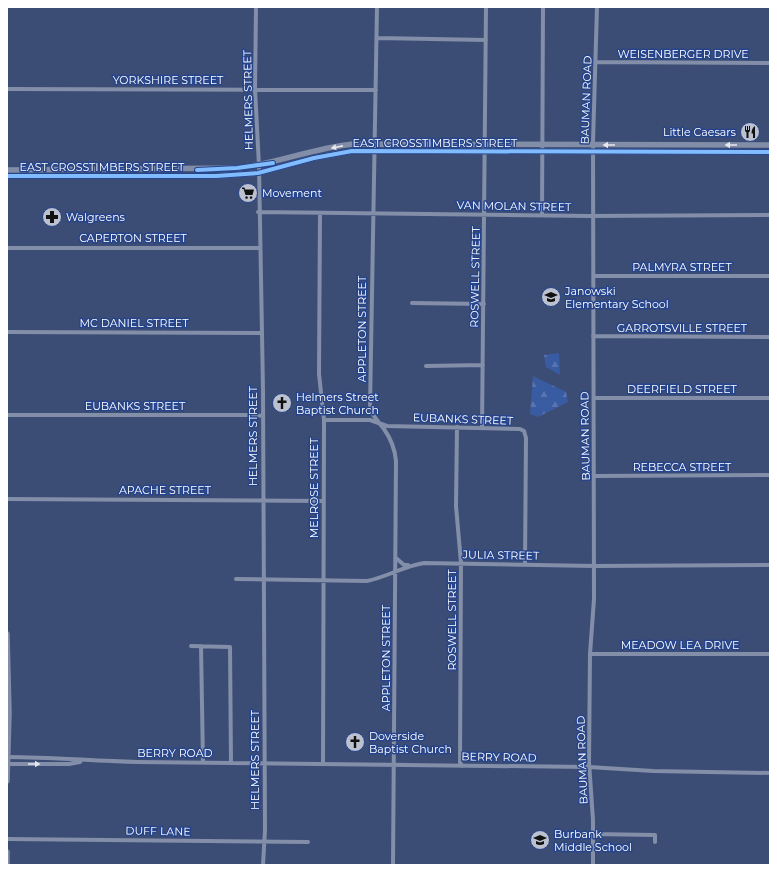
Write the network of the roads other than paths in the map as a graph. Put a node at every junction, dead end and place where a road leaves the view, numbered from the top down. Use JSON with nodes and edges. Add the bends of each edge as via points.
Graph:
{"nodes":[{"id":1,"x":256,"y":7,"type":"edge"},
{"id":2,"x":377,"y":7,"type":"edge"},
{"id":3,"x":486,"y":7,"type":"edge"},
{"id":4,"x":543,"y":7,"type":"edge"},
{"id":5,"x":597,"y":7,"type":"edge"},
{"id":6,"x":377,"y":38,"type":"junction"},
{"id":7,"x":486,"y":40,"type":"junction"},
{"id":8,"x":596,"y":62,"type":"junction"},
{"id":9,"x":770,"y":63,"type":"edge"},
{"id":10,"x":7,"y":89,"type":"edge"},
{"id":11,"x":254,"y":89,"type":"junction"},
{"id":12,"x":376,"y":90,"type":"junction"},
{"id":13,"x":376,"y":144,"type":"junction"},
{"id":14,"x":485,"y":145,"type":"junction"},
{"id":15,"x":542,"y":145,"type":"junction"},
{"id":16,"x":594,"y":145,"type":"junction"},
{"id":17,"x":770,"y":145,"type":"edge"},
{"id":18,"x":439,"y":147,"type":"junction"},
{"id":19,"x":650,"y":148,"type":"junction"},
{"id":20,"x":755,"y":148,"type":"junction"},
{"id":21,"x":376,"y":151,"type":"junction"},
{"id":22,"x":485,"y":151,"type":"junction"},
{"id":23,"x":542,"y":152,"type":"junction"},
{"id":24,"x":594,"y":152,"type":"junction"},
{"id":25,"x":770,"y":152,"type":"edge"},
{"id":26,"x":313,"y":155,"type":"junction"},
{"id":27,"x":259,"y":166,"type":"junction"},
{"id":28,"x":7,"y":170,"type":"edge"},
{"id":29,"x":51,"y":173,"type":"junction"},
{"id":30,"x":185,"y":173,"type":"junction"},
{"id":31,"x":258,"y":174,"type":"junction"},
{"id":32,"x":7,"y":176,"type":"edge"},
{"id":33,"x":258,"y":212,"type":"junction"},
{"id":34,"x":320,"y":213,"type":"junction"},
{"id":35,"x":375,"y":214,"type":"junction"},
{"id":36,"x":485,"y":215,"type":"junction"},
{"id":37,"x":542,"y":215,"type":"junction"},
{"id":38,"x":770,"y":215,"type":"edge"},
{"id":39,"x":594,"y":216,"type":"junction"},
{"id":40,"x":7,"y":248,"type":"edge"},
{"id":41,"x":259,"y":248,"type":"junction"},
{"id":42,"x":594,"y":276,"type":"junction"},
{"id":43,"x":770,"y":276,"type":"edge"},
{"id":44,"x":412,"y":303,"type":"dead end"},
{"id":45,"x":484,"y":304,"type":"junction"},
{"id":46,"x":7,"y":332,"type":"edge"},
{"id":47,"x":261,"y":333,"type":"junction"},
{"id":48,"x":593,"y":336,"type":"junction"},
{"id":49,"x":770,"y":337,"type":"edge"},
{"id":50,"x":483,"y":365,"type":"junction"},
{"id":51,"x":426,"y":366,"type":"dead end"},
{"id":52,"x":594,"y":398,"type":"junction"},
{"id":53,"x":770,"y":398,"type":"edge"},
{"id":54,"x":7,"y":415,"type":"edge"},
{"id":55,"x":263,"y":416,"type":"junction"},
{"id":56,"x":372,"y":418,"type":"junction"},
{"id":57,"x":324,"y":420,"type":"junction"},
{"id":58,"x":457,"y":427,"type":"junction"},
{"id":59,"x":386,"y":428,"type":"junction"},
{"id":60,"x":482,"y":428,"type":"junction"},
{"id":61,"x":770,"y":475,"type":"edge"},
{"id":62,"x":595,"y":476,"type":"junction"},
{"id":63,"x":7,"y":499,"type":"edge"},
{"id":64,"x":262,"y":500,"type":"junction"},
{"id":65,"x":323,"y":501,"type":"junction"},
{"id":66,"x":396,"y":557,"type":"junction"},
{"id":67,"x":461,"y":563,"type":"junction"},
{"id":68,"x":525,"y":564,"type":"junction"},
{"id":69,"x":770,"y":565,"type":"edge"},
{"id":70,"x":409,"y":566,"type":"junction"},
{"id":71,"x":595,"y":566,"type":"junction"},
{"id":72,"x":396,"y":572,"type":"junction"},
{"id":73,"x":236,"y":579,"type":"dead end"},
{"id":74,"x":264,"y":579,"type":"junction"},
{"id":75,"x":323,"y":579,"type":"junction"},
{"id":76,"x":7,"y":634,"type":"edge"},
{"id":77,"x":7,"y":645,"type":"edge"},
{"id":78,"x":191,"y":646,"type":"dead end"},
{"id":79,"x":201,"y":646,"type":"junction"},
{"id":80,"x":590,"y":654,"type":"junction"},
{"id":81,"x":770,"y":654,"type":"edge"},
{"id":82,"x":8,"y":713,"type":"edge"},
{"id":83,"x":7,"y":757,"type":"edge"},
{"id":84,"x":84,"y":761,"type":"junction"},
{"id":85,"x":203,"y":763,"type":"junction"},
{"id":86,"x":230,"y":763,"type":"junction"},
{"id":87,"x":265,"y":763,"type":"junction"},
{"id":88,"x":7,"y":764,"type":"edge"},
{"id":89,"x":322,"y":764,"type":"junction"},
{"id":90,"x":394,"y":765,"type":"junction"},
{"id":91,"x":462,"y":766,"type":"junction"},
{"id":92,"x":589,"y":767,"type":"junction"},
{"id":93,"x":770,"y":773,"type":"edge"},
{"id":94,"x":7,"y":781,"type":"edge"},
{"id":95,"x":592,"y":834,"type":"junction"},
{"id":96,"x":7,"y":839,"type":"edge"},
{"id":97,"x":264,"y":842,"type":"junction"},
{"id":98,"x":308,"y":842,"type":"dead end"},
{"id":99,"x":655,"y":842,"type":"dead end"},
{"id":100,"x":7,"y":852,"type":"edge"},
{"id":101,"x":7,"y":865,"type":"edge"},
{"id":102,"x":263,"y":865,"type":"edge"},
{"id":103,"x":393,"y":865,"type":"edge"},
{"id":104,"x":593,"y":865,"type":"edge"}],
"edges":[{"from":1,"to":11,"type":"street","name":"HELMERS STREET"},
{"from":2,"to":6,"type":"street","name":"APPLETON STREET"},
{"from":3,"to":7,"type":"street","name":"ROSWELL STREET"},
{"from":4,"to":15,"type":"street"},
{"from":5,"to":8,"type":"street","name":"BAUMAN ROAD"},
{"from":6,"to":7,"type":"street"},
{"from":6,"to":12,"type":"street","name":"APPLETON STREET"},
{"from":7,"to":14,"type":"street","name":"ROSWELL STREET"},
{"from":8,"to":9,"type":"street","name":"WEISENBERGER DRIVE"},
{"from":8,"to":16,"type":"street","name":"BAUMAN ROAD"},
{"from":10,"to":11,"type":"street","name":"YORKSHIRE STREET"},
{"from":11,"to":12,"type":"street","name":"YORKSHIRE STREET"},
{"from":11,"to":27,"type":"street","name":"HELMERS STREET"},
{"from":12,"to":13,"type":"street","name":"APPLETON STREET"},
{"from":13,"to":18,"type":"main road","name":"EAST CROSSTIMBERS STREET"},
{"from":13,"to":21,"type":"street","name":"APPLETON STREET"},
{"from":13,"to":26,"type":"main road","name":"EAST CROSSTIMBERS STREET","one_way":true,"via":[[346,145]]},
{"from":14,"to":15,"type":"main road","name":"EAST CROSSTIMBERS STREET"},
{"from":14,"to":18,"type":"main road","name":"EAST CROSSTIMBERS STREET"},
{"from":14,"to":22,"type":"street","name":"ROSWELL STREET"},
{"from":15,"to":16,"type":"main road","name":"EAST CROSSTIMBERS STREET"},
{"from":15,"to":23,"type":"street"},
{"from":19,"to":16,"type":"main road","name":"EAST CROSSTIMBERS STREET","one_way":true},
{"from":16,"to":24,"type":"street","name":"BAUMAN ROAD"},
{"from":17,"to":20,"type":"main road","name":"EAST CROSSTIMBERS STREET"},
{"from":18,"to":21,"type":"main road","name":"EAST CROSSTIMBERS STREET"},
{"from":18,"to":22,"type":"main road","name":"EAST CROSSTIMBERS STREET"},
{"from":19,"to":20,"type":"main road","name":"EAST CROSSTIMBERS STREET"},
{"from":19,"to":24,"type":"main road","name":"EAST CROSSTIMBERS STREET"},
{"from":20,"to":25,"type":"main road","name":"EAST CROSSTIMBERS STREET"},
{"from":21,"to":26,"type":"main road","name":"EAST CROSSTIMBERS STREET"},
{"from":21,"to":35,"type":"street","name":"APPLETON STREET"},
{"from":22,"to":23,"type":"main road","name":"EAST CROSSTIMBERS STREET"},
{"from":22,"to":36,"type":"street","name":"ROSWELL STREET"},
{"from":23,"to":24,"type":"main road","name":"EAST CROSSTIMBERS STREET"},
{"from":23,"to":37,"type":"street"},
{"from":24,"to":39,"type":"street","name":"BAUMAN ROAD"},
{"from":26,"to":27,"type":"main road","name":"EAST CROSSTIMBERS STREET"},
{"from":26,"to":31,"type":"main road","name":"EAST CROSSTIMBERS STREET"},
{"from":27,"to":30,"type":"main road","name":"EAST CROSSTIMBERS STREET"},
{"from":27,"to":31,"type":"street","name":"HELMERS STREET"},
{"from":28,"to":29,"type":"main road","name":"EAST CROSSTIMBERS STREET"},
{"from":29,"to":30,"type":"main road","name":"EAST CROSSTIMBERS STREET"},
{"from":29,"to":32,"type":"main road","name":"EAST CROSSTIMBERS STREET"},
{"from":30,"to":31,"type":"main road","name":"EAST CROSSTIMBERS STREET"},
{"from":31,"to":33,"type":"street","name":"HELMERS STREET"},
{"from":33,"to":34,"type":"street","name":"VAN MOLAN STREET"},
{"from":33,"to":41,"type":"street","name":"HELMERS STREET"},
{"from":34,"to":35,"type":"street","name":"VAN MOLAN STREET"},
{"from":34,"to":57,"type":"street","name":"MELROSE STREET","via":[[318,374]]},
{"from":35,"to":36,"type":"street","name":"VAN MOLAN STREET"},
{"from":35,"to":56,"type":"street","name":"APPLETON STREET","via":[[372,265]]},
{"from":36,"to":37,"type":"street","name":"VAN MOLAN STREET"},
{"from":36,"to":45,"type":"street","name":"ROSWELL STREET"},
{"from":37,"to":39,"type":"street","name":"VAN MOLAN STREET"},
{"from":38,"to":39,"type":"street","name":"VAN MOLAN STREET"},
{"from":39,"to":42,"type":"street","name":"BAUMAN ROAD"},
{"from":40,"to":41,"type":"street","name":"CAPERTON STREET"},
{"from":41,"to":47,"type":"street","name":"HELMERS STREET"},
{"from":42,"to":43,"type":"street","name":"PALMYRA STREET"},
{"from":42,"to":48,"type":"street","name":"BAUMAN ROAD"},
{"from":44,"to":45,"type":"street"},
{"from":45,"to":50,"type":"street","name":"ROSWELL STREET"},
{"from":46,"to":47,"type":"street","name":"MC DANIEL STREET"},
{"from":47,"to":55,"type":"street","name":"HELMERS STREET"},
{"from":48,"to":49,"type":"street","name":"GARROTSVILLE STREET"},
{"from":48,"to":52,"type":"street","name":"BAUMAN ROAD"},
{"from":50,"to":51,"type":"street"},
{"from":50,"to":60,"type":"street","name":"ROSWELL STREET"},
{"from":52,"to":53,"type":"street","name":"DEERFIELD STREET"},
{"from":52,"to":62,"type":"street","name":"BAUMAN ROAD"},
{"from":54,"to":55,"type":"street","name":"EUBANKS STREET"},
{"from":55,"to":64,"type":"street","name":"HELMERS STREET"},
{"from":56,"to":57,"type":"street"},
{"from":56,"to":59,"type":"street","name":"APPLETON STREET"},
{"from":57,"to":65,"type":"street","name":"MELROSE STREET"},
{"from":58,"to":59,"type":"street","name":"EUBANKS STREET"},
{"from":58,"to":60,"type":"street","name":"EUBANKS STREET"},
{"from":58,"to":67,"type":"street","name":"ROSWELL STREET","via":[[456,506]]},
{"from":59,"to":66,"type":"street","name":"APPLETON STREET","via":[[396,461]]},
{"from":60,"to":68,"type":"street","name":"EUBANKS STREET","via":[[524,431]]},
{"from":61,"to":62,"type":"street","name":"REBECCA STREET"},
{"from":62,"to":71,"type":"street","name":"BAUMAN ROAD"},
{"from":63,"to":64,"type":"street","name":"APACHE STREET"},
{"from":64,"to":65,"type":"street","name":"APACHE STREET"},
{"from":64,"to":74,"type":"street","name":"HELMERS STREET"},
{"from":65,"to":75,"type":"street","name":"MELROSE STREET"},
{"from":66,"to":70,"type":"street","via":[[399,562]]},
{"from":66,"to":72,"type":"street","name":"APPLETON STREET"},
{"from":67,"to":68,"type":"street","name":"JULIA STREET"},
{"from":67,"to":70,"type":"street","name":"JULIA STREET","via":[[424,563]]},
{"from":67,"to":91,"type":"street","name":"ROSWELL STREET"},
{"from":68,"to":71,"type":"street","name":"JULIA STREET"},
{"from":69,"to":71,"type":"street","name":"JULIA STREET"},
{"from":70,"to":72,"type":"street","name":"JULIA STREET"},
{"from":71,"to":80,"type":"street","name":"BAUMAN ROAD"},
{"from":72,"to":75,"type":"street","name":"JULIA STREET","via":[[367,581]]},
{"from":72,"to":90,"type":"street","name":"APPLETON STREET"},
{"from":73,"to":74,"type":"street","name":"JULIA STREET"},
{"from":74,"to":75,"type":"street","name":"JULIA STREET"},
{"from":74,"to":87,"type":"street","name":"HELMERS STREET"},
{"from":75,"to":89,"type":"street","name":"MELROSE STREET"},
{"from":76,"to":77,"type":"main road"},
{"from":77,"to":82,"type":"main road"},
{"from":78,"to":79,"type":"street"},
{"from":79,"to":85,"type":"street"},
{"from":79,"to":86,"type":"street","via":[[228,646],[230,649]]},
{"from":80,"to":81,"type":"street","name":"MEADOW LEA DRIVE"},
{"from":80,"to":92,"type":"street","name":"BAUMAN ROAD"},
{"from":82,"to":83,"type":"main road"},
{"from":83,"to":84,"type":"street","name":"BERRY ROAD","via":[[68,758]]},
{"from":83,"to":88,"type":"main road"},
{"from":84,"to":85,"type":"street","name":"BERRY ROAD"},
{"from":88,"to":84,"type":"street","name":"BERRY ROAD","one_way":true,"via":[[69,764]]},
{"from":85,"to":86,"type":"street","name":"BERRY ROAD"},
{"from":86,"to":87,"type":"street","name":"BERRY ROAD"},
{"from":87,"to":89,"type":"street","name":"BERRY ROAD"},
{"from":87,"to":97,"type":"street","name":"HELMERS STREET"},
{"from":88,"to":94,"type":"main road"},
{"from":89,"to":90,"type":"street","name":"BERRY ROAD"},
{"from":90,"to":91,"type":"street","name":"BERRY ROAD"},
{"from":90,"to":103,"type":"street","name":"APPLETON STREET"},
{"from":91,"to":92,"type":"street","name":"BERRY ROAD"},
{"from":92,"to":93,"type":"street","name":"BERRY ROAD","via":[[653,772]]},
{"from":92,"to":95,"type":"street","name":"BAUMAN ROAD","via":[[594,820]]},
{"from":95,"to":99,"type":"street","via":[[655,835]]},
{"from":95,"to":104,"type":"street","name":"BAUMAN ROAD"},
{"from":96,"to":97,"type":"street","name":"DUFF LANE"},
{"from":97,"to":98,"type":"street","name":"DUFF LANE"},
{"from":97,"to":102,"type":"street","name":"HELMERS STREET"},
{"from":100,"to":101,"type":"main road"}]}
